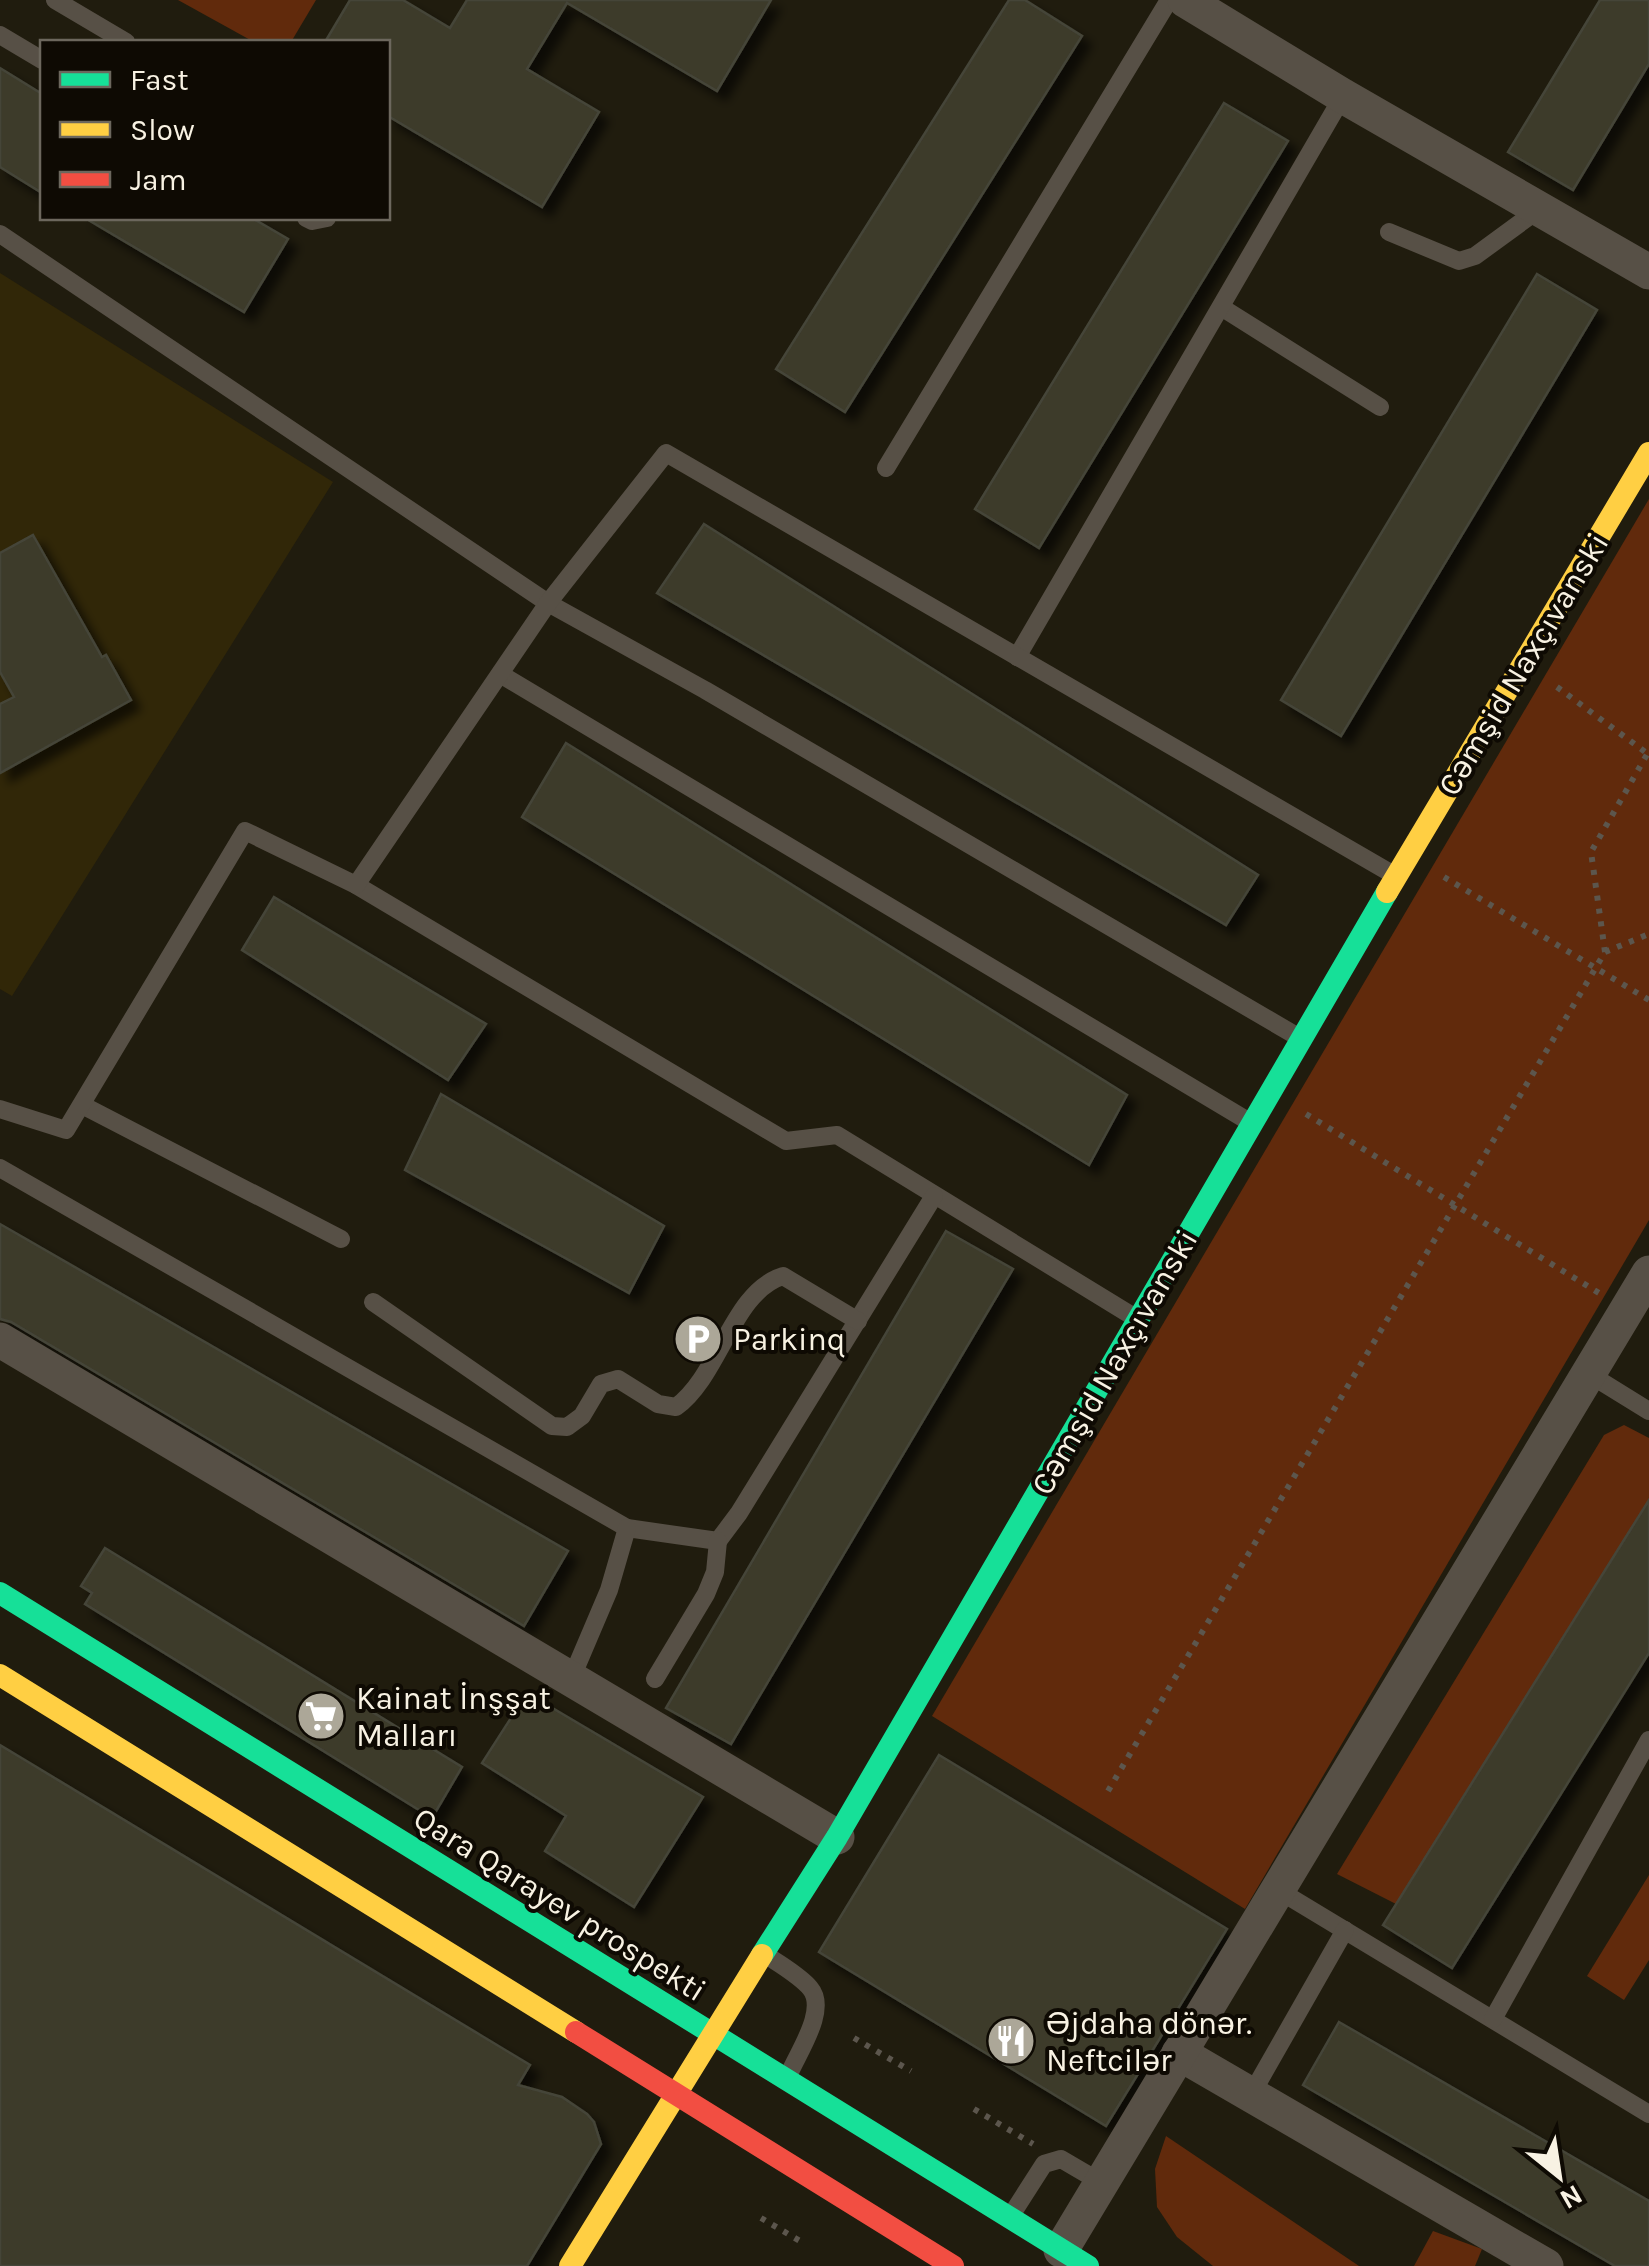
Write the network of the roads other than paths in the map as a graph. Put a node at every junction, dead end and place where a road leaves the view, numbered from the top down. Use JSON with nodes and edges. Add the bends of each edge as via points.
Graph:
{"nodes":[{"id":1,"x":55,"y":0,"type":"edge"},
{"id":2,"x":1169,"y":0,"type":"edge"},
{"id":3,"x":1185,"y":0,"type":"edge"},
{"id":4,"x":0,"y":35,"type":"edge"},
{"id":5,"x":123,"y":40,"type":"edge"},
{"id":6,"x":40,"y":59,"type":"edge"},
{"id":7,"x":1343,"y":96,"type":"junction"},
{"id":8,"x":1538,"y":210,"type":"junction"},
{"id":9,"x":1390,"y":232,"type":"dead end"},
{"id":10,"x":0,"y":234,"type":"edge"},
{"id":11,"x":1649,"y":272,"type":"edge"},
{"id":12,"x":1222,"y":307,"type":"junction"},
{"id":13,"x":1380,"y":407,"type":"dead end"},
{"id":14,"x":1649,"y":453,"type":"edge"},
{"id":15,"x":886,"y":468,"type":"dead end"},
{"id":16,"x":548,"y":603,"type":"junction"},
{"id":17,"x":1017,"y":657,"type":"junction"},
{"id":18,"x":500,"y":674,"type":"junction"},
{"id":19,"x":1396,"y":876,"type":"junction"},
{"id":20,"x":356,"y":885,"type":"junction"},
{"id":21,"x":1302,"y":1040,"type":"junction"},
{"id":22,"x":82,"y":1105,"type":"junction"},
{"id":23,"x":0,"y":1109,"type":"edge"},
{"id":24,"x":1253,"y":1124,"type":"junction"},
{"id":25,"x":0,"y":1168,"type":"edge"},
{"id":26,"x":934,"y":1196,"type":"junction"},
{"id":27,"x":341,"y":1239,"type":"dead end"},
{"id":28,"x":1649,"y":1274,"type":"edge"},
{"id":29,"x":373,"y":1302,"type":"dead end"},
{"id":30,"x":1139,"y":1320,"type":"junction"},
{"id":31,"x":858,"y":1321,"type":"junction"},
{"id":32,"x":0,"y":1340,"type":"edge"},
{"id":33,"x":1589,"y":1374,"type":"junction"},
{"id":34,"x":1649,"y":1411,"type":"edge"},
{"id":35,"x":627,"y":1528,"type":"junction"},
{"id":36,"x":718,"y":1541,"type":"junction"},
{"id":37,"x":0,"y":1593,"type":"edge"},
{"id":38,"x":0,"y":1675,"type":"edge"},
{"id":39,"x":572,"y":1678,"type":"junction"},
{"id":40,"x":655,"y":1680,"type":"dead end"},
{"id":41,"x":1649,"y":1740,"type":"edge"},
{"id":42,"x":837,"y":1837,"type":"junction"},
{"id":43,"x":1278,"y":1890,"type":"junction"},
{"id":44,"x":1345,"y":1930,"type":"junction"},
{"id":45,"x":763,"y":1952,"type":"junction"},
{"id":46,"x":1493,"y":2020,"type":"junction"},
{"id":47,"x":710,"y":2035,"type":"junction"},
{"id":48,"x":1180,"y":2053,"type":"junction"},
{"id":49,"x":786,"y":2082,"type":"junction"},
{"id":50,"x":674,"y":2093,"type":"junction"},
{"id":51,"x":1252,"y":2095,"type":"junction"},
{"id":52,"x":1649,"y":2114,"type":"edge"},
{"id":53,"x":1102,"y":2183,"type":"junction"},
{"id":54,"x":1009,"y":2220,"type":"junction"},
{"id":55,"x":1074,"y":2258,"type":"edge"},
{"id":56,"x":570,"y":2266,"type":"edge"},
{"id":57,"x":953,"y":2266,"type":"edge"},
{"id":58,"x":1546,"y":2266,"type":"edge"}],
"edges":[{"from":1,"to":5,"type":"lane"},
{"from":2,"to":15,"type":"lane"},
{"from":3,"to":7,"type":"street"},
{"from":4,"to":6,"type":"lane"},
{"from":7,"to":8,"type":"street"},
{"from":7,"to":12,"type":"lane"},
{"from":8,"to":9,"type":"lane","via":[[1458,261]]},
{"from":8,"to":11,"type":"street"},
{"from":10,"to":16,"type":"lane"},
{"from":12,"to":13,"type":"lane"},
{"from":12,"to":17,"type":"lane"},
{"from":14,"to":19,"type":"main road","name":"Cəmşid Naxçıvanski"},
{"from":16,"to":17,"type":"lane","via":[[666,453]]},
{"from":16,"to":18,"type":"lane"},
{"from":16,"to":21,"type":"lane"},
{"from":17,"to":19,"type":"lane"},
{"from":18,"to":20,"type":"lane"},
{"from":18,"to":24,"type":"lane"},
{"from":19,"to":21,"type":"main road","name":"Cəmşid Naxçıvanski"},
{"from":20,"to":22,"type":"lane","via":[[245,831]]},
{"from":20,"to":26,"type":"lane","via":[[786,1141],[837,1135]]},
{"from":21,"to":24,"type":"main road","name":"Cəmşid Naxçıvanski"},
{"from":22,"to":23,"type":"lane","via":[[66,1130]]},
{"from":22,"to":27,"type":"lane"},
{"from":24,"to":30,"type":"main road","name":"Cəmşid Naxçıvanski"},
{"from":25,"to":35,"type":"lane"},
{"from":26,"to":30,"type":"lane"},
{"from":26,"to":31,"type":"lane"},
{"from":28,"to":33,"type":"street"},
{"from":29,"to":31,"type":"lane","via":[[552,1426],[567,1427],[601,1384],[618,1379],[658,1404],[676,1407],[693,1394],[765,1282],[783,1276]]},
{"from":30,"to":42,"type":"main road","name":"Cəmşid Naxçıvanski"},
{"from":31,"to":36,"type":"lane"},
{"from":32,"to":39,"type":"street"},
{"from":33,"to":34,"type":"lane"},
{"from":33,"to":43,"type":"street"},
{"from":35,"to":36,"type":"lane"},
{"from":35,"to":39,"type":"lane"},
{"from":36,"to":40,"type":"lane","via":[[706,1594]]},
{"from":37,"to":47,"type":"main road","name":"Qara Qarayev prospekti"},
{"from":38,"to":50,"type":"main road"},
{"from":39,"to":42,"type":"street"},
{"from":41,"to":46,"type":"lane"},
{"from":42,"to":45,"type":"main road","name":"Cəmşid Naxçıvanski"},
{"from":43,"to":44,"type":"lane"},
{"from":43,"to":48,"type":"street"},
{"from":44,"to":46,"type":"lane"},
{"from":44,"to":51,"type":"lane"},
{"from":45,"to":47,"type":"main road","name":"Cəmşid Naxçıvanski"},
{"from":45,"to":49,"type":"lane","via":[[811,1989],[816,2003]]},
{"from":46,"to":52,"type":"lane"},
{"from":47,"to":49,"type":"main road","name":"Qara Qarayev prospekti"},
{"from":47,"to":50,"type":"main road","name":"Cəmşid Naxçıvanski"},
{"from":48,"to":51,"type":"street"},
{"from":48,"to":53,"type":"street"},
{"from":49,"to":54,"type":"main road","name":"Qara Qarayev prospekti"},
{"from":50,"to":56,"type":"main road","name":"Cəmşid Naxçıvanski"},
{"from":50,"to":57,"type":"main road"},
{"from":51,"to":58,"type":"street"},
{"from":53,"to":54,"type":"lane","via":[[1061,2159],[1044,2164]]},
{"from":53,"to":55,"type":"street"},
{"from":54,"to":55,"type":"main road","name":"Qara Qarayev prospekti"}]}
